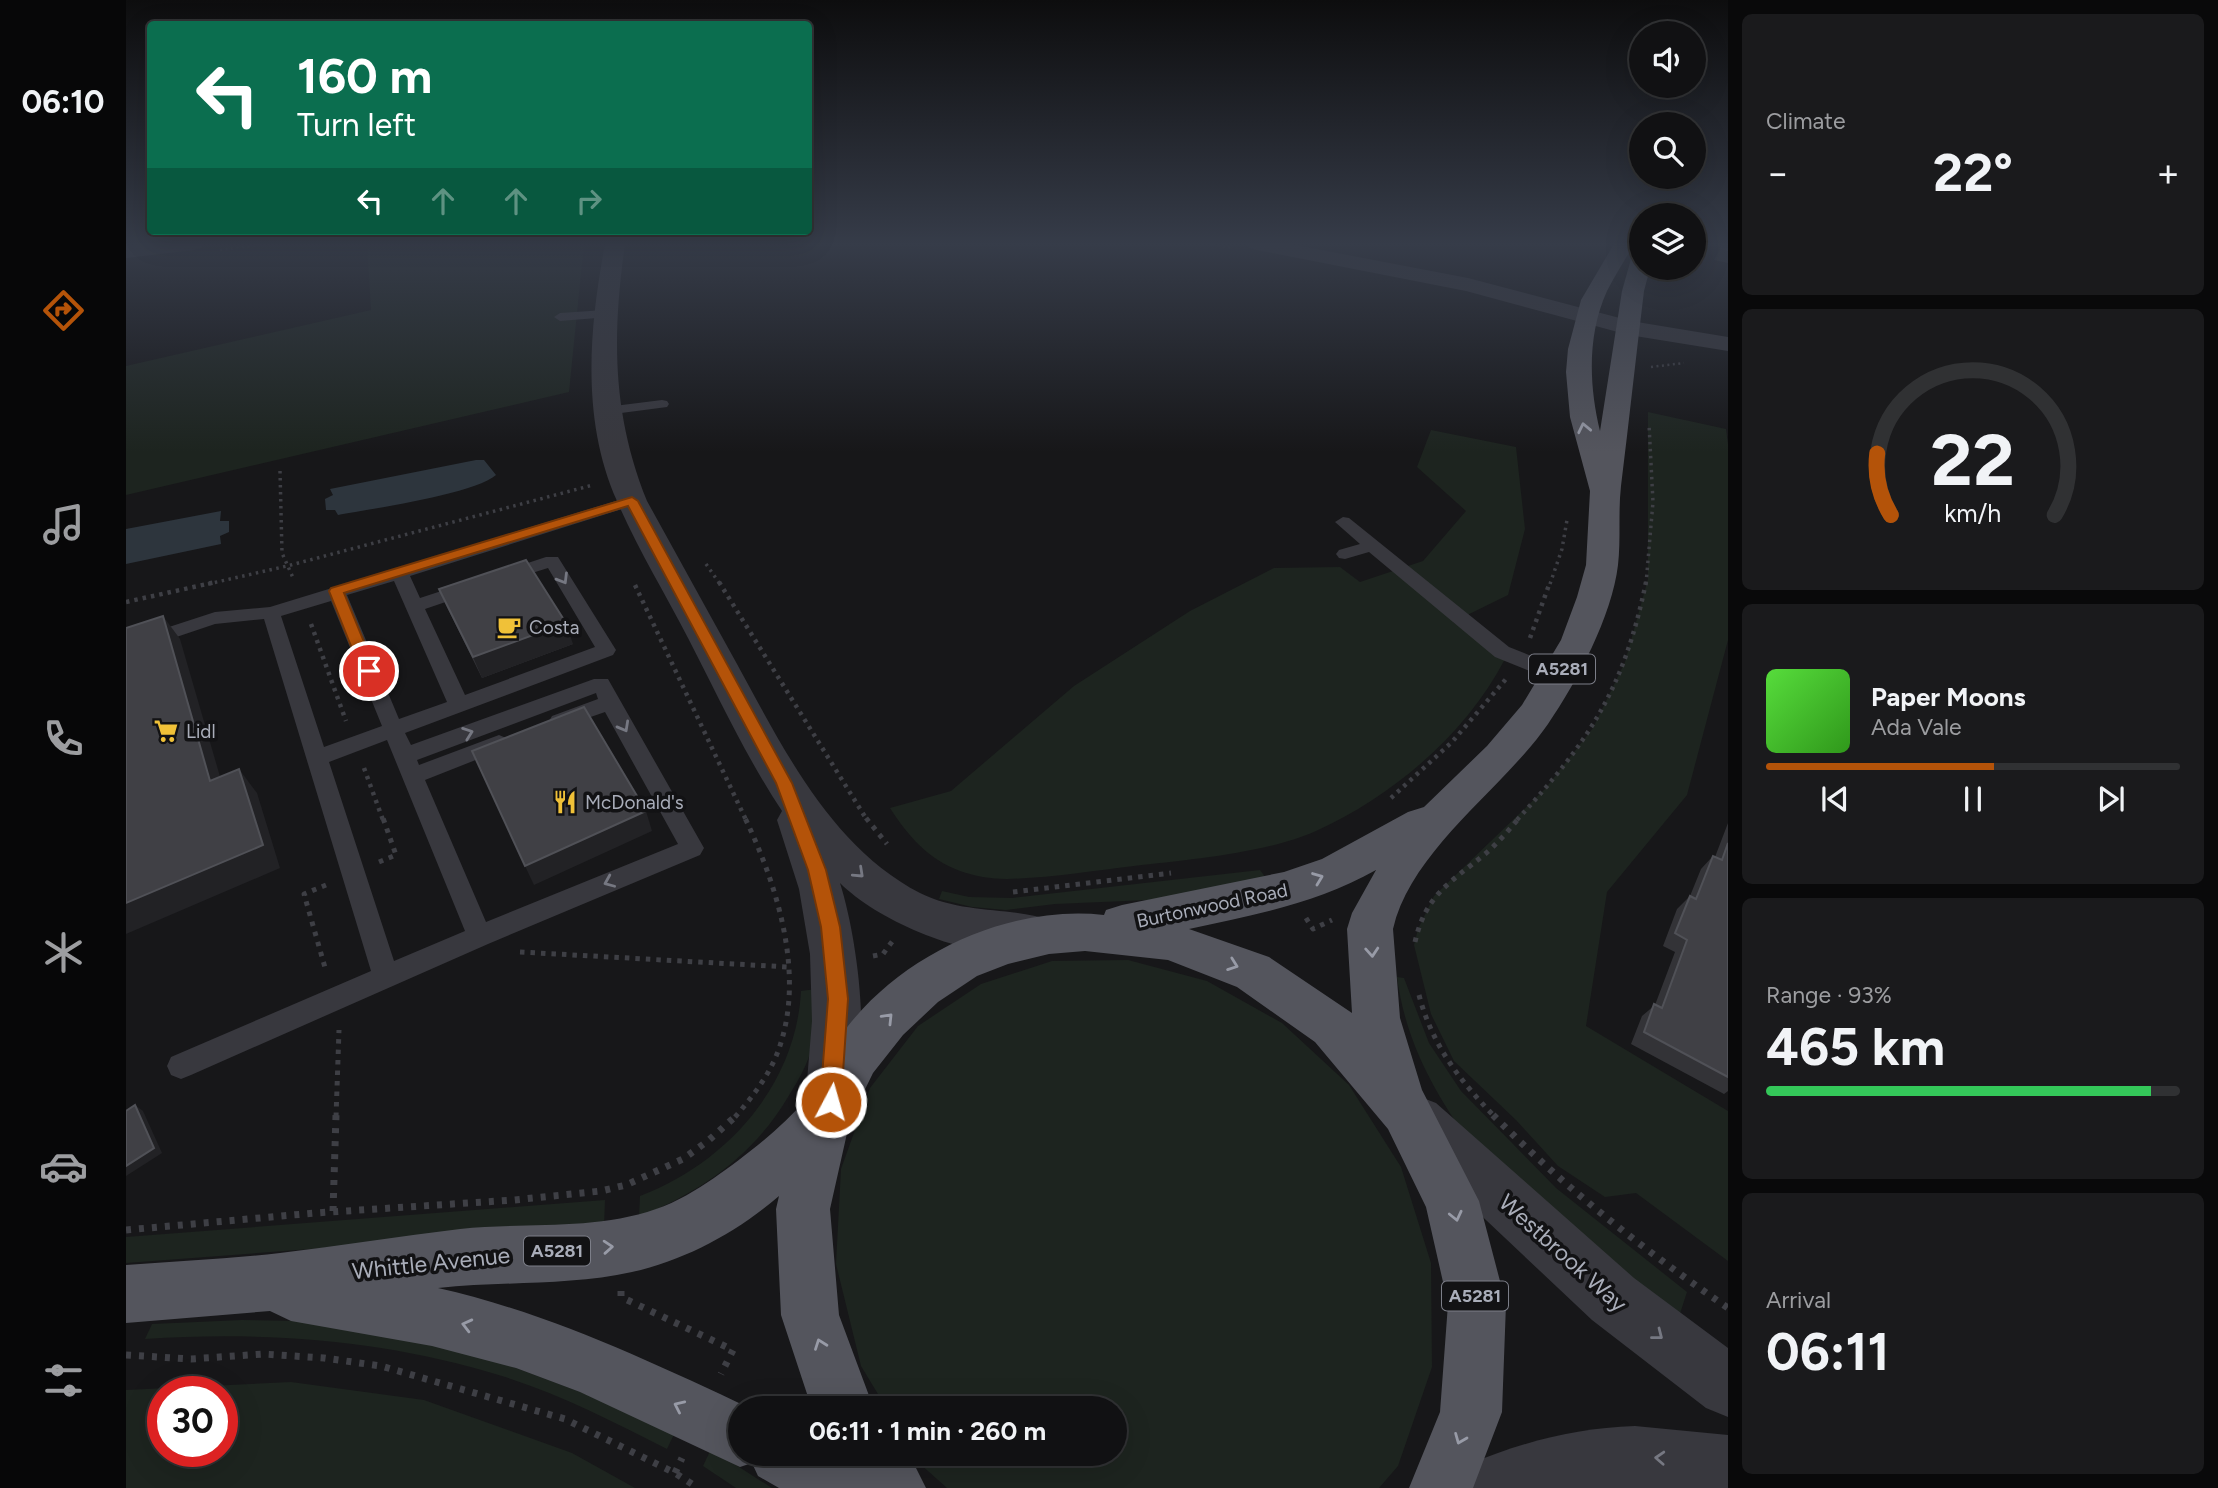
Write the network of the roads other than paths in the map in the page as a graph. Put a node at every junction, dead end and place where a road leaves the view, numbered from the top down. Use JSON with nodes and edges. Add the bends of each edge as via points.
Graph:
{"nodes":[{"id":1,"x":1589,"y":313,"type":"edge"},
{"id":2,"x":1610,"y":313,"type":"edge"},
{"id":3,"x":1631,"y":313,"type":"edge"},
{"id":4,"x":605,"y":314,"type":"joint"},
{"id":5,"x":560,"y":317,"type":"dead end"},
{"id":6,"x":1630,"y":318,"type":"junction"},
{"id":7,"x":1728,"y":337,"type":"edge"},
{"id":8,"x":1728,"y":344,"type":"edge"},
{"id":9,"x":662,"y":404,"type":"dead end"},
{"id":10,"x":606,"y":411,"type":"junction"},
{"id":11,"x":1605,"y":493,"type":"junction"},
{"id":12,"x":632,"y":501,"type":"junction"},
{"id":13,"x":1343,"y":522,"type":"dead end"},
{"id":14,"x":1372,"y":546,"type":"junction"},
{"id":15,"x":1345,"y":554,"type":"dead end"},
{"id":16,"x":399,"y":572,"type":"junction"},
{"id":17,"x":336,"y":591,"type":"junction"},
{"id":18,"x":414,"y":606,"type":"junction"},
{"id":19,"x":271,"y":613,"type":"junction"},
{"id":20,"x":126,"y":648,"type":"edge"},
{"id":21,"x":1559,"y":675,"type":"junction"},
{"id":22,"x":458,"y":705,"type":"junction"},
{"id":23,"x":393,"y":729,"type":"junction"},
{"id":24,"x":316,"y":758,"type":"junction"},
{"id":25,"x":409,"y":766,"type":"junction"},
{"id":26,"x":784,"y":783,"type":"junction"},
{"id":27,"x":1446,"y":809,"type":"junction"},
{"id":28,"x":1067,"y":933,"type":"junction"},
{"id":29,"x":479,"y":936,"type":"junction"},
{"id":30,"x":386,"y":977,"type":"junction"},
{"id":31,"x":180,"y":1066,"type":"dead end"},
{"id":32,"x":1403,"y":1106,"type":"junction"},
{"id":33,"x":828,"y":1109,"type":"junction"},
{"id":34,"x":247,"y":1285,"type":"junction"},
{"id":35,"x":126,"y":1294,"type":"edge"},
{"id":36,"x":1728,"y":1386,"type":"edge"},
{"id":37,"x":838,"y":1396,"type":"edge"},
{"id":38,"x":728,"y":1430,"type":"edge"},
{"id":39,"x":803,"y":1466,"type":"edge"},
{"id":40,"x":878,"y":1466,"type":"edge"},
{"id":41,"x":1728,"y":1467,"type":"edge"},
{"id":42,"x":846,"y":1488,"type":"edge"},
{"id":43,"x":894,"y":1488,"type":"edge"},
{"id":44,"x":1441,"y":1488,"type":"edge"},
{"id":45,"x":1490,"y":1488,"type":"edge"}],
"edges":[{"from":11,"to":1,"type":"main road","name":"Burtonwood Road","number":"A5281","one_way":true,"via":[[1587,440],[1577,368]]},
{"from":2,"to":6,"type":"street"},
{"from":3,"to":6,"type":"main road","name":"Burtonwood Road","number":"A5281"},
{"from":4,"to":5,"type":"lane"},
{"from":4,"to":10,"type":"street"},
{"from":6,"to":7,"type":"street"},
{"from":6,"to":8,"type":"street"},
{"from":6,"to":11,"type":"main road","name":"Burtonwood Road","number":"A5281"},
{"from":9,"to":10,"type":"lane"},
{"from":10,"to":12,"type":"street","via":[[619,471]]},
{"from":11,"to":21,"type":"main road","name":"Burtonwood Road","number":"A5281","via":[[1602,565],[1594,597]]},
{"from":12,"to":16,"type":"lane"},
{"from":12,"to":26,"type":"street"},
{"from":13,"to":14,"type":"lane"},
{"from":14,"to":15,"type":"lane"},
{"from":14,"to":21,"type":"lane","via":[[1502,652]]},
{"from":16,"to":17,"type":"lane"},
{"from":16,"to":18,"type":"lane"},
{"from":17,"to":19,"type":"lane"},
{"from":17,"to":23,"type":"lane"},
{"from":18,"to":22,"type":"lane"},
{"from":18,"to":22,"type":"lane","one_way":true,"via":[[552,561],[606,650]]},
{"from":19,"to":20,"type":"lane","via":[[240,611],[216,616]]},
{"from":19,"to":24,"type":"lane"},
{"from":21,"to":27,"type":"main road","name":"Burtonwood Road","number":"A5281","via":[[1501,756]]},
{"from":22,"to":23,"type":"lane"},
{"from":23,"to":24,"type":"lane"},
{"from":23,"to":25,"type":"lane"},
{"from":24,"to":30,"type":"lane"},
{"from":25,"to":29,"type":"lane"},
{"from":25,"to":29,"type":"lane","one_way":true,"via":[[610,702],[692,848]]},
{"from":26,"to":28,"type":"street","one_way":true,"via":[[826,839],[885,895],[933,919],[1006,933]]},
{"from":26,"to":33,"type":"street","via":[[817,870],[835,960],[837,1044]]},
{"from":28,"to":27,"type":"main road","name":"Burtonwood Road","number":"A5281","one_way":true,"via":[[1286,890],[1337,871]]},
{"from":27,"to":32,"type":"main road","name":"Burtonwood Road","number":"A5281","one_way":true,"via":[[1403,862],[1370,929],[1376,1018]]},
{"from":28,"to":32,"type":"main road","number":"A5281","one_way":true,"via":[[1169,941],[1253,972],[1332,1026]]},
{"from":33,"to":28,"type":"main road","number":"A5281","one_way":true,"via":[[855,1057],[886,1019],[921,987],[1003,945]]},
{"from":29,"to":30,"type":"lane"},
{"from":30,"to":31,"type":"lane"},
{"from":32,"to":36,"type":"street","name":"Westbrook Way","one_way":true,"via":[[1613,1299]]},
{"from":32,"to":44,"type":"main road","number":"A5281","one_way":true,"via":[[1452,1201],[1476,1304],[1471,1412]]},
{"from":34,"to":33,"type":"main road","name":"Whittle Avenue","number":"A5281","one_way":true,"via":[[644,1241],[673,1232],[722,1206],[779,1162]]},
{"from":37,"to":33,"type":"main road","number":"A5281","one_way":true,"via":[[810,1315],[803,1209]]},
{"from":34,"to":35,"type":"main road","name":"Whittle Avenue","number":"A5281"},
{"from":38,"to":34,"type":"main road","name":"Whittle Avenue","number":"A5281","one_way":true,"via":[[595,1367],[517,1338],[393,1308]]},
{"from":39,"to":42,"type":"main road"},
{"from":40,"to":43,"type":"main road"},
{"from":41,"to":45,"type":"street","one_way":true,"via":[[1654,1458],[1588,1458],[1542,1468]]}]}
